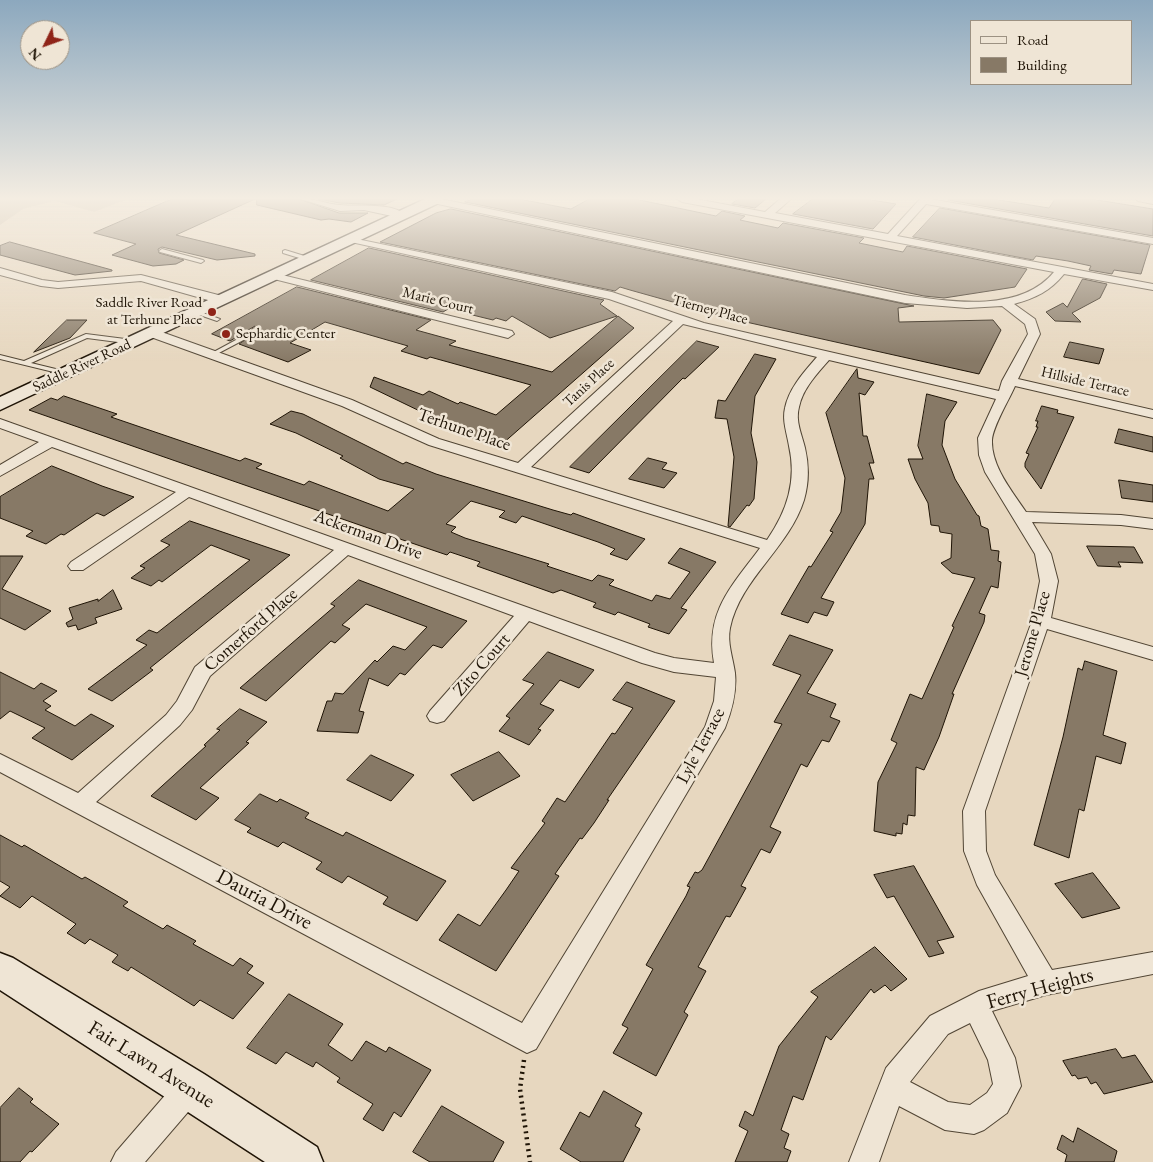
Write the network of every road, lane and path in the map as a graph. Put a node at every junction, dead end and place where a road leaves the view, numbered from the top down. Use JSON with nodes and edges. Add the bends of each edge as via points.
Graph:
{"nodes":[{"id":1,"x":171,"y":253,"type":"edge"},
{"id":2,"x":289,"y":253,"type":"edge"},
{"id":3,"x":321,"y":253,"type":"edge"},
{"id":4,"x":416,"y":253,"type":"edge"},
{"id":5,"x":690,"y":253,"type":"edge"},
{"id":6,"x":971,"y":253,"type":"edge"},
{"id":7,"x":309,"y":259,"type":"junction"},
{"id":8,"x":201,"y":261,"type":"dead end"},
{"id":9,"x":1061,"y":270,"type":"junction"},
{"id":10,"x":0,"y":271,"type":"edge"},
{"id":11,"x":274,"y":276,"type":"junction"},
{"id":12,"x":1153,"y":287,"type":"edge"},
{"id":13,"x":222,"y":300,"type":"junction"},
{"id":14,"x":1004,"y":302,"type":"junction"},
{"id":15,"x":196,"y":312,"type":"junction"},
{"id":16,"x":217,"y":318,"type":"dead end"},
{"id":17,"x":680,"y":321,"type":"junction"},
{"id":18,"x":254,"y":330,"type":"dead end"},
{"id":19,"x":152,"y":333,"type":"junction"},
{"id":20,"x":508,"y":334,"type":"dead end"},
{"id":21,"x":133,"y":342,"type":"junction"},
{"id":22,"x":213,"y":354,"type":"junction"},
{"id":23,"x":826,"y":355,"type":"junction"},
{"id":24,"x":0,"y":357,"type":"edge"},
{"id":25,"x":25,"y":363,"type":"junction"},
{"id":26,"x":66,"y":373,"type":"junction"},
{"id":27,"x":1006,"y":389,"type":"junction"},
{"id":28,"x":0,"y":404,"type":"edge"},
{"id":29,"x":1153,"y":414,"type":"edge"},
{"id":30,"x":0,"y":423,"type":"edge"},
{"id":31,"x":52,"y":442,"type":"junction"},
{"id":32,"x":520,"y":469,"type":"junction"},
{"id":33,"x":0,"y":471,"type":"edge"},
{"id":34,"x":188,"y":491,"type":"junction"},
{"id":35,"x":1021,"y":517,"type":"junction"},
{"id":36,"x":1153,"y":524,"type":"edge"},
{"id":37,"x":770,"y":546,"type":"junction"},
{"id":38,"x":346,"y":548,"type":"junction"},
{"id":39,"x":77,"y":566,"type":"dead end"},
{"id":40,"x":526,"y":613,"type":"junction"},
{"id":41,"x":1041,"y":621,"type":"junction"},
{"id":42,"x":1153,"y":654,"type":"edge"},
{"id":43,"x":725,"y":671,"type":"junction"},
{"id":44,"x":437,"y":716,"type":"dead end"},
{"id":45,"x":0,"y":762,"type":"edge"},
{"id":46,"x":81,"y":804,"type":"junction"},
{"id":47,"x":1153,"y":963,"type":"edge"},
{"id":48,"x":0,"y":970,"type":"edge"},
{"id":49,"x":1046,"y":983,"type":"junction"},
{"id":50,"x":976,"y":1006,"type":"junction"},
{"id":51,"x":527,"y":1040,"type":"junction"},
{"id":52,"x":892,"y":1087,"type":"junction"},
{"id":53,"x":190,"y":1088,"type":"junction"},
{"id":54,"x":126,"y":1162,"type":"edge"},
{"id":55,"x":302,"y":1162,"type":"edge"},
{"id":56,"x":530,"y":1162,"type":"edge"},
{"id":57,"x":864,"y":1162,"type":"edge"}],
"edges":[{"from":1,"to":8,"type":"lane"},
{"from":2,"to":7,"type":"lane"},
{"from":3,"to":7,"type":"main road","name":"Saddle River Road"},
{"from":4,"to":17,"type":"street","name":"Tierney Place","via":[[612,296]]},
{"from":5,"to":14,"type":"street","via":[[906,299],[958,304]]},
{"from":6,"to":9,"type":"street"},
{"from":7,"to":11,"type":"main road","name":"Saddle River Road"},
{"from":9,"to":12,"type":"street"},
{"from":9,"to":14,"type":"street","via":[[1055,282]]},
{"from":10,"to":13,"type":"street","via":[[58,285],[142,278]]},
{"from":11,"to":13,"type":"main road","name":"Saddle River Road"},
{"from":11,"to":20,"type":"street","name":"Marie Court"},
{"from":13,"to":15,"type":"main road","name":"Saddle River Road"},
{"from":14,"to":27,"type":"street","name":"Jerome Place","via":[[1026,316],[1034,328],[1034,334]]},
{"from":15,"to":16,"type":"lane"},
{"from":15,"to":19,"type":"main road","name":"Saddle River Road"},
{"from":17,"to":23,"type":"street","name":"Tierney Place"},
{"from":17,"to":32,"type":"street","name":"Tanis Place"},
{"from":18,"to":22,"type":"lane"},
{"from":19,"to":21,"type":"main road","name":"Saddle River Road"},
{"from":19,"to":22,"type":"street","name":"Terhune Place"},
{"from":21,"to":25,"type":"lane","via":[[86,336]]},
{"from":21,"to":26,"type":"main road","name":"Saddle River Road"},
{"from":22,"to":32,"type":"street","name":"Terhune Place","via":[[347,403],[434,442]]},
{"from":23,"to":27,"type":"street","name":"Tierney Place"},
{"from":23,"to":37,"type":"street","name":"Lyle Terrace","via":[[792,406],[790,419],[800,463],[800,479],[792,511]]},
{"from":24,"to":25,"type":"lane"},
{"from":25,"to":26,"type":"lane"},
{"from":26,"to":28,"type":"main road","name":"Saddle River Road"},
{"from":27,"to":29,"type":"street","name":"Hillside Terrace"},
{"from":27,"to":35,"type":"street","name":"Jerome Place","via":[[984,438],[993,472]]},
{"from":30,"to":31,"type":"street","name":"Ackerman Drive"},
{"from":31,"to":33,"type":"street"},
{"from":31,"to":34,"type":"street","name":"Ackerman Drive"},
{"from":32,"to":37,"type":"street","name":"Terhune Place"},
{"from":34,"to":38,"type":"street","name":"Ackerman Drive"},
{"from":34,"to":39,"type":"street"},
{"from":35,"to":36,"type":"street"},
{"from":35,"to":41,"type":"street","name":"Jerome Place","via":[[1043,554],[1049,581]]},
{"from":37,"to":43,"type":"street","name":"Lyle Terrace","via":[[726,614],[719,640]]},
{"from":38,"to":40,"type":"street","name":"Ackerman Drive"},
{"from":38,"to":46,"type":"street","name":"Comerford Place","via":[[202,672],[185,705],[173,720]]},
{"from":40,"to":43,"type":"street","name":"Ackerman Drive","via":[[649,658],[674,665]]},
{"from":40,"to":44,"type":"street","name":"Zito Court"},
{"from":41,"to":42,"type":"street"},
{"from":41,"to":49,"type":"street","name":"Jerome Place","via":[[974,811],[974,851],[985,878]]},
{"from":43,"to":51,"type":"street","name":"Lyle Terrace","via":[[724,707],[716,728]]},
{"from":45,"to":46,"type":"street","name":"Dauria Drive"},
{"from":46,"to":51,"type":"street","name":"Dauria Drive"},
{"from":47,"to":49,"type":"street","name":"Ferry Heights"},
{"from":48,"to":53,"type":"main road","name":"Fair Lawn Avenue"},
{"from":49,"to":50,"type":"street","name":"Ferry Heights"},
{"from":50,"to":52,"type":"street","name":"Ferry Heights","via":[[939,1026]]},
{"from":50,"to":52,"type":"street","via":[[1001,1058],[1007,1086],[996,1103],[974,1120],[945,1116]]},
{"from":51,"to":56,"type":"path","via":[[520,1089]]},
{"from":52,"to":57,"type":"street","name":"Ferry Heights"},
{"from":53,"to":54,"type":"street"},
{"from":53,"to":55,"type":"main road","name":"Fair Lawn Avenue"}]}
